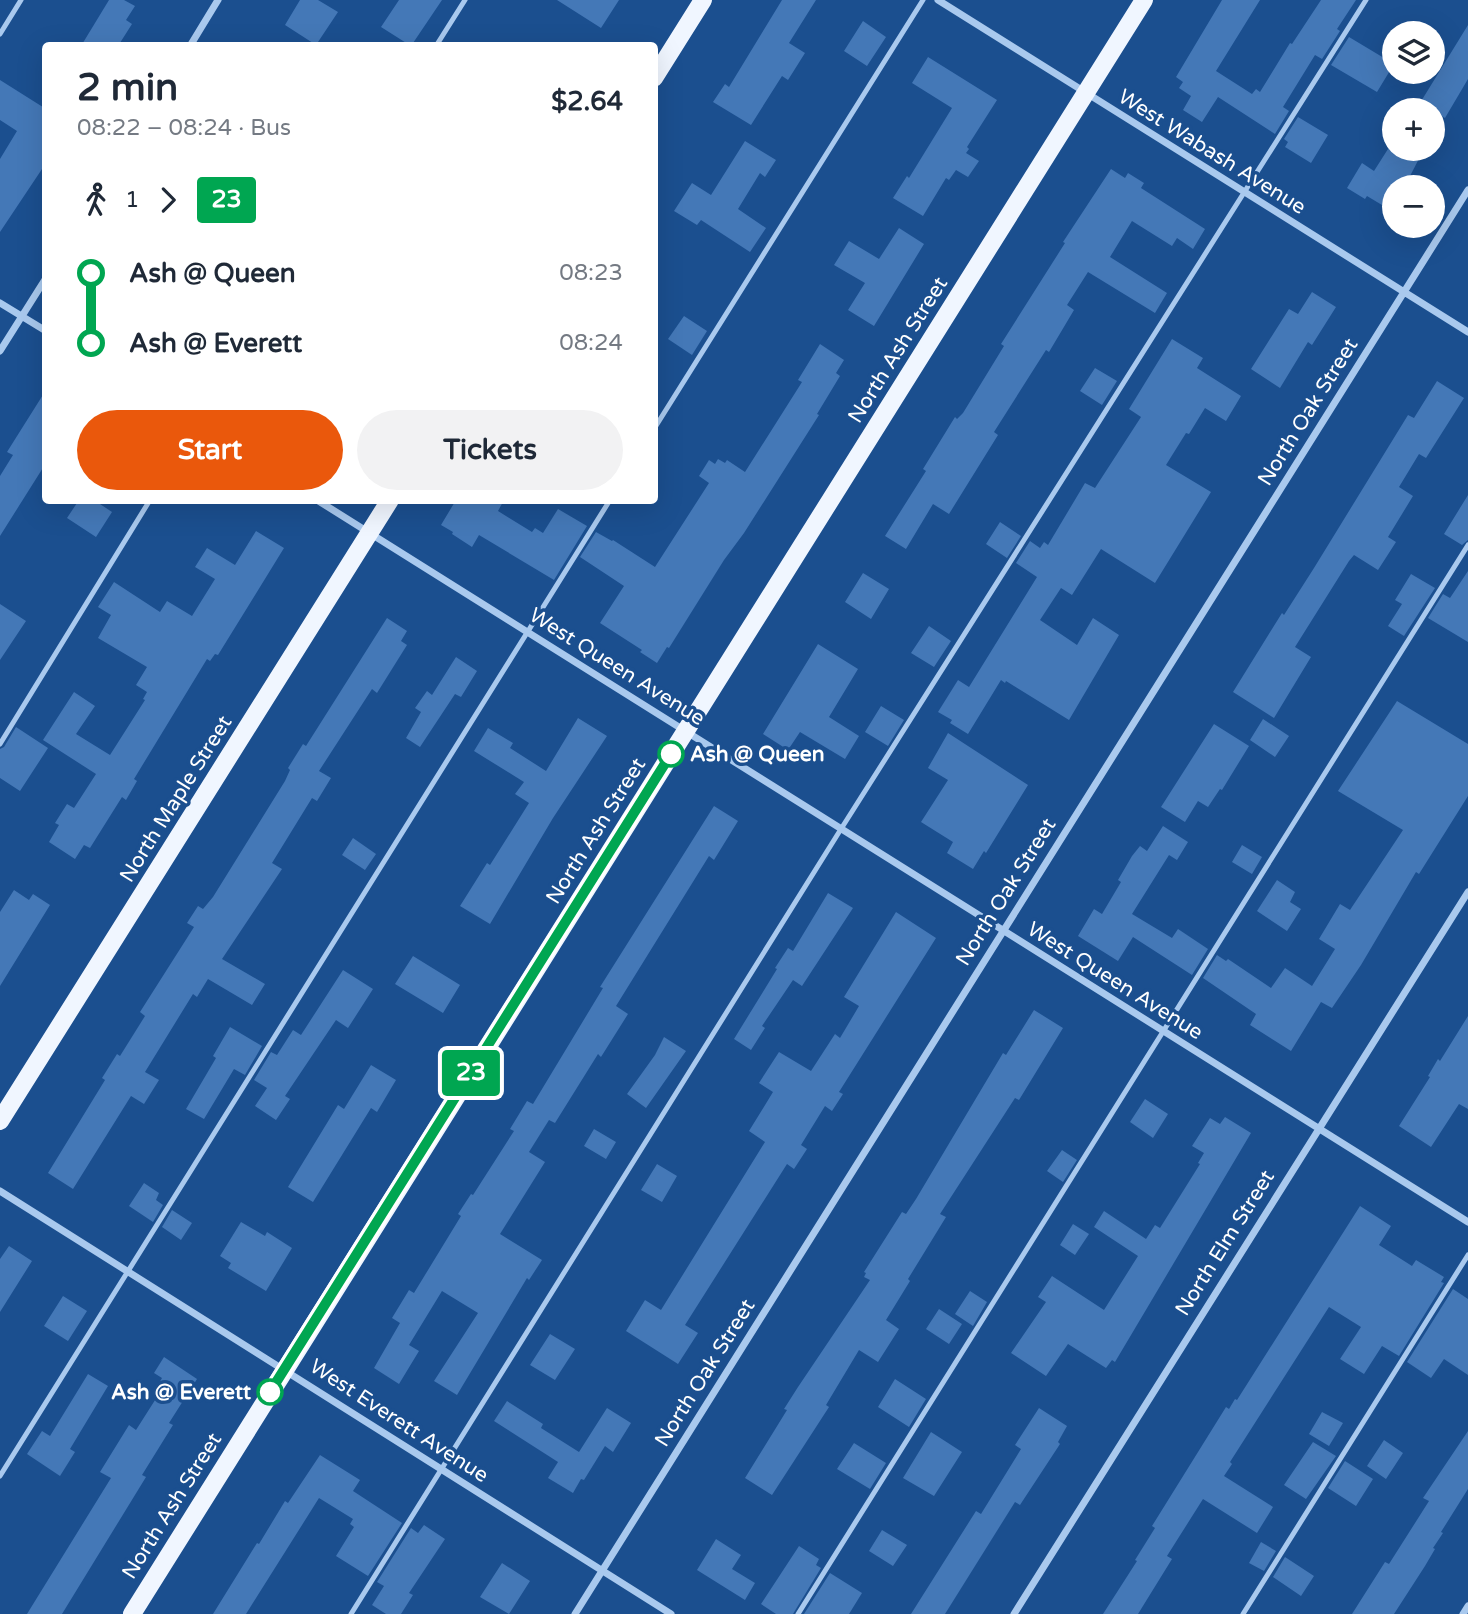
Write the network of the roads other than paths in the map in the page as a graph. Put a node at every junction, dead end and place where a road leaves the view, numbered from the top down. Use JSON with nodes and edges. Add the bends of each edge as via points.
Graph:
{"nodes":[{"id":1,"x":21,"y":0,"type":"edge"},
{"id":2,"x":218,"y":0,"type":"edge"},
{"id":3,"x":465,"y":0,"type":"edge"},
{"id":4,"x":704,"y":0,"type":"edge"},
{"id":5,"x":923,"y":0,"type":"edge"},
{"id":6,"x":938,"y":0,"type":"edge"},
{"id":7,"x":1144,"y":0,"type":"edge"},
{"id":8,"x":1366,"y":0,"type":"edge"},
{"id":9,"x":0,"y":34,"type":"edge"},
{"id":10,"x":192,"y":42,"type":"edge"},
{"id":11,"x":439,"y":42,"type":"edge"},
{"id":12,"x":658,"y":72,"type":"edge"},
{"id":13,"x":1086,"y":93,"type":"junction"},
{"id":14,"x":1468,"y":190,"type":"edge"},
{"id":15,"x":1243,"y":192,"type":"junction"},
{"id":16,"x":42,"y":284,"type":"edge"},
{"id":17,"x":1404,"y":292,"type":"junction"},
{"id":18,"x":0,"y":303,"type":"edge"},
{"id":19,"x":22,"y":316,"type":"junction"},
{"id":20,"x":42,"y":328,"type":"edge"},
{"id":21,"x":1468,"y":332,"type":"edge"},
{"id":22,"x":0,"y":351,"type":"edge"},
{"id":23,"x":658,"y":423,"type":"edge"},
{"id":24,"x":148,"y":504,"type":"edge"},
{"id":25,"x":323,"y":504,"type":"edge"},
{"id":26,"x":388,"y":504,"type":"edge"},
{"id":27,"x":607,"y":504,"type":"edge"},
{"id":28,"x":370,"y":533,"type":"junction"},
{"id":29,"x":1468,"y":545,"type":"edge"},
{"id":30,"x":527,"y":632,"type":"junction"},
{"id":31,"x":686,"y":730,"type":"junction"},
{"id":32,"x":0,"y":744,"type":"edge"},
{"id":33,"x":841,"y":829,"type":"junction"},
{"id":34,"x":1468,"y":892,"type":"edge"},
{"id":35,"x":1002,"y":930,"type":"junction"},
{"id":36,"x":1164,"y":1032,"type":"junction"},
{"id":37,"x":0,"y":1121,"type":"edge"},
{"id":38,"x":1318,"y":1128,"type":"junction"},
{"id":39,"x":0,"y":1191,"type":"edge"},
{"id":40,"x":1468,"y":1222,"type":"edge"},
{"id":41,"x":1468,"y":1255,"type":"edge"},
{"id":42,"x":128,"y":1270,"type":"junction"},
{"id":43,"x":285,"y":1368,"type":"junction"},
{"id":44,"x":442,"y":1469,"type":"junction"},
{"id":45,"x":0,"y":1476,"type":"edge"},
{"id":46,"x":601,"y":1571,"type":"junction"},
{"id":47,"x":1468,"y":1606,"type":"edge"},
{"id":48,"x":132,"y":1614,"type":"edge"},
{"id":49,"x":351,"y":1614,"type":"edge"},
{"id":50,"x":575,"y":1614,"type":"edge"},
{"id":51,"x":671,"y":1614,"type":"edge"},
{"id":52,"x":799,"y":1614,"type":"edge"},
{"id":53,"x":1014,"y":1614,"type":"edge"},
{"id":54,"x":1243,"y":1614,"type":"edge"},
{"id":55,"x":1463,"y":1614,"type":"edge"}],
"edges":[{"from":1,"to":9,"type":"lane"},
{"from":2,"to":10,"type":"street"},
{"from":3,"to":11,"type":"lane"},
{"from":4,"to":12,"type":"main road"},
{"from":5,"to":23,"type":"lane"},
{"from":6,"to":13,"type":"street","name":"West Wabash Avenue"},
{"from":7,"to":13,"type":"main road","name":"North Ash Street"},
{"from":8,"to":15,"type":"lane"},
{"from":13,"to":15,"type":"street","name":"West Wabash Avenue"},
{"from":13,"to":31,"type":"main road","name":"North Ash Street"},
{"from":14,"to":17,"type":"street","name":"North Oak Street"},
{"from":15,"to":17,"type":"street","name":"West Wabash Avenue"},
{"from":15,"to":33,"type":"lane"},
{"from":16,"to":19,"type":"street"},
{"from":17,"to":21,"type":"street","name":"West Wabash Avenue"},
{"from":17,"to":35,"type":"street","name":"North Oak Street"},
{"from":18,"to":19,"type":"street"},
{"from":19,"to":20,"type":"street"},
{"from":19,"to":22,"type":"street"},
{"from":24,"to":32,"type":"lane"},
{"from":25,"to":28,"type":"street","name":"West Queen Avenue"},
{"from":26,"to":28,"type":"main road","name":"North Maple Street"},
{"from":27,"to":30,"type":"lane"},
{"from":28,"to":30,"type":"street","name":"West Queen Avenue"},
{"from":28,"to":37,"type":"main road","name":"North Maple Street"},
{"from":29,"to":36,"type":"lane"},
{"from":30,"to":31,"type":"street","name":"West Queen Avenue"},
{"from":30,"to":42,"type":"lane"},
{"from":31,"to":33,"type":"street","name":"West Queen Avenue"},
{"from":31,"to":43,"type":"main road","name":"North Ash Street"},
{"from":33,"to":35,"type":"street","name":"West Queen Avenue"},
{"from":33,"to":44,"type":"lane"},
{"from":34,"to":38,"type":"street","name":"North Elm Street"},
{"from":35,"to":36,"type":"street","name":"West Queen Avenue"},
{"from":35,"to":46,"type":"street","name":"North Oak Street"},
{"from":36,"to":38,"type":"street","name":"West Queen Avenue"},
{"from":36,"to":52,"type":"lane"},
{"from":38,"to":40,"type":"street","name":"West Queen Avenue"},
{"from":38,"to":53,"type":"street","name":"North Elm Street"},
{"from":39,"to":42,"type":"street","name":"West Everett Avenue"},
{"from":41,"to":54,"type":"lane"},
{"from":42,"to":43,"type":"street","name":"West Everett Avenue"},
{"from":42,"to":45,"type":"lane"},
{"from":43,"to":44,"type":"street","name":"West Everett Avenue"},
{"from":43,"to":48,"type":"main road","name":"North Ash Street"},
{"from":44,"to":46,"type":"street","name":"West Everett Avenue"},
{"from":44,"to":49,"type":"lane"},
{"from":46,"to":50,"type":"street","name":"North Oak Street"},
{"from":46,"to":51,"type":"street","name":"West Everett Avenue"},
{"from":47,"to":55,"type":"street"}]}
